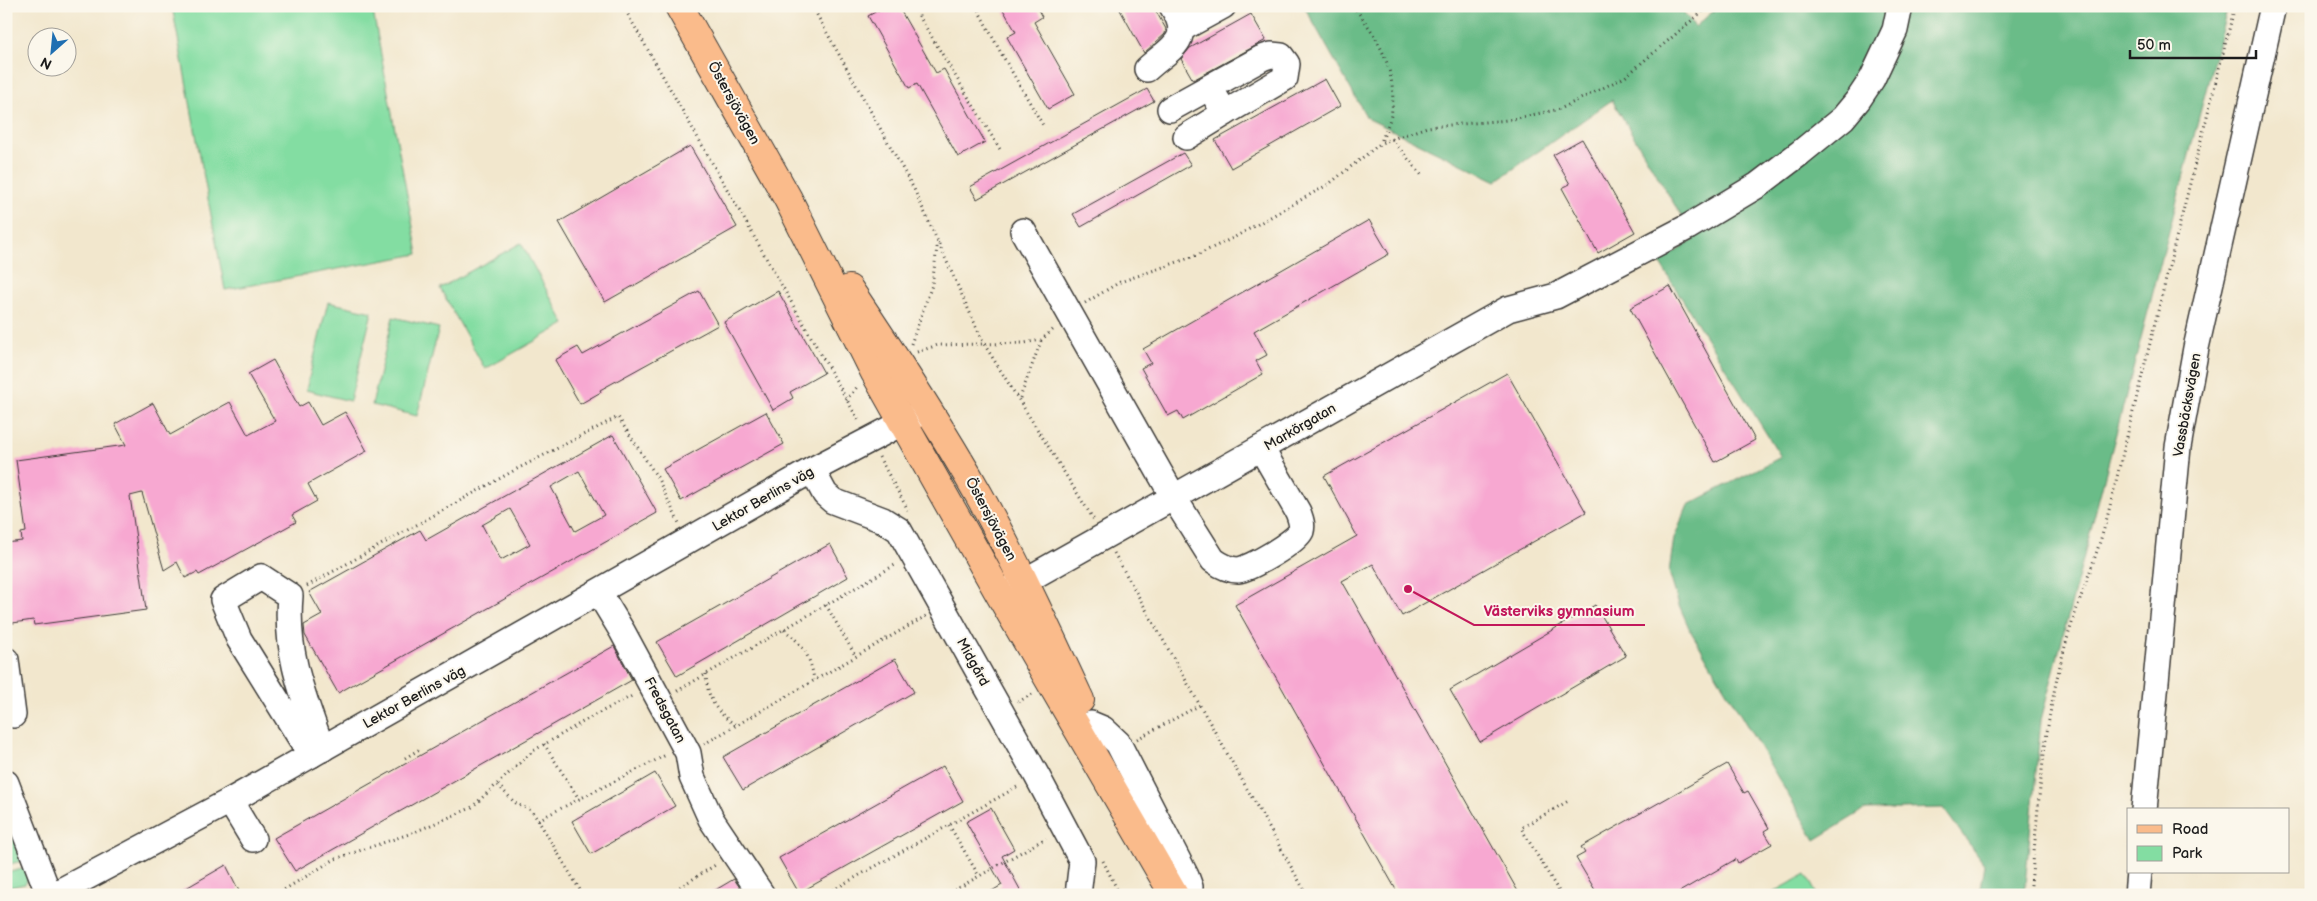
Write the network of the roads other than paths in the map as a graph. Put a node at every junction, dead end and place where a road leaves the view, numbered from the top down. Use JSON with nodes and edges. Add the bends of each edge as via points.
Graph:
{"nodes":[{"id":1,"x":679,"y":6,"type":"edge"},
{"id":2,"x":1224,"y":6,"type":"edge"},
{"id":3,"x":1900,"y":6,"type":"edge"},
{"id":4,"x":2272,"y":6,"type":"edge"},
{"id":5,"x":1177,"y":13,"type":"edge"},
{"id":6,"x":1147,"y":69,"type":"dead end"},
{"id":7,"x":1210,"y":88,"type":"junction"},
{"id":8,"x":1170,"y":109,"type":"dead end"},
{"id":9,"x":1224,"y":113,"type":"junction"},
{"id":10,"x":1186,"y":137,"type":"dead end"},
{"id":11,"x":1023,"y":231,"type":"dead end"},
{"id":12,"x":893,"y":363,"type":"junction"},
{"id":13,"x":928,"y":409,"type":"junction"},
{"id":14,"x":904,"y":422,"type":"junction"},
{"id":15,"x":1261,"y":448,"type":"junction"},
{"id":16,"x":812,"y":470,"type":"junction"},
{"id":17,"x":1174,"y":498,"type":"junction"},
{"id":18,"x":1024,"y":582,"type":"junction"},
{"id":19,"x":599,"y":593,"type":"junction"},
{"id":20,"x":1000,"y":595,"type":"junction"},
{"id":21,"x":6,"y":660,"type":"edge"},
{"id":22,"x":13,"y":715,"type":"dead end"},
{"id":23,"x":1091,"y":724,"type":"junction"},
{"id":24,"x":317,"y":752,"type":"junction"},
{"id":25,"x":6,"y":783,"type":"edge"},
{"id":26,"x":230,"y":801,"type":"junction"},
{"id":27,"x":2144,"y":808,"type":"edge"},
{"id":28,"x":253,"y":839,"type":"dead end"},
{"id":29,"x":1155,"y":860,"type":"junction"},
{"id":30,"x":2139,"y":874,"type":"edge"},
{"id":31,"x":49,"y":895,"type":"edge"},
{"id":32,"x":53,"y":895,"type":"edge"},
{"id":33,"x":762,"y":895,"type":"edge"},
{"id":34,"x":1078,"y":895,"type":"edge"},
{"id":35,"x":1174,"y":895,"type":"edge"},
{"id":36,"x":1189,"y":895,"type":"edge"},
{"id":37,"x":2136,"y":895,"type":"edge"}],
"edges":[{"from":1,"to":12,"type":"main road","name":"Östersjövägen","via":[[788,199]]},
{"from":2,"to":5,"type":"street"},
{"from":3,"to":15,"type":"street","name":"Markörgatan","via":[[1895,30],[1872,79],[1858,100],[1843,118],[1758,184],[1688,227],[1556,296],[1508,309]]},
{"from":4,"to":27,"type":"street","name":"Vassbäcksvägen","via":[[2196,348],[2178,447]]},
{"from":5,"to":6,"type":"street","via":[[1182,36]]},
{"from":7,"to":8,"type":"street"},
{"from":7,"to":9,"type":"street"},
{"from":7,"to":9,"type":"street","via":[[1270,54],[1281,56],[1287,64],[1285,78]]},
{"from":9,"to":10,"type":"street"},
{"from":11,"to":17,"type":"street"},
{"from":12,"to":13,"type":"main road","name":"Östersjövägen"},
{"from":12,"to":14,"type":"main road","name":"Östersjövägen"},
{"from":13,"to":14,"type":"street","name":"Lektor Berlins väg"},
{"from":13,"to":18,"type":"main road","name":"Östersjövägen","via":[[979,495]]},
{"from":14,"to":16,"type":"street","name":"Lektor Berlins väg"},
{"from":14,"to":20,"type":"main road","name":"Östersjövägen"},
{"from":15,"to":17,"type":"street","name":"Markörgatan"},
{"from":15,"to":17,"type":"street","via":[[1302,522],[1295,539],[1247,568],[1236,570],[1213,560]]},
{"from":16,"to":19,"type":"street","name":"Lektor Berlins väg"},
{"from":16,"to":34,"type":"street","name":"Midgård","via":[[825,494],[833,501],[883,520],[899,530],[1082,861]]},
{"from":17,"to":18,"type":"street","name":"Markörgatan"},
{"from":18,"to":20,"type":"street","name":"Markörgatan"},
{"from":18,"to":23,"type":"main road","name":"Östersjövägen"},
{"from":19,"to":24,"type":"street","name":"Lektor Berlins väg"},
{"from":19,"to":33,"type":"street","name":"Fredsgatan","via":[[687,750],[692,777],[711,819]]},
{"from":20,"to":29,"type":"main road","name":"Östersjövägen"},
{"from":21,"to":22,"type":"street"},
{"from":23,"to":29,"type":"main road","name":"Östersjövägen"},
{"from":23,"to":36,"type":"street","via":[[1103,729],[1118,743],[1186,876]]},
{"from":24,"to":24,"type":"street","via":[[239,639],[223,600],[261,577],[290,596],[288,620],[295,673]]},
{"from":24,"to":26,"type":"street","name":"Lektor Berlins väg"},
{"from":25,"to":31,"type":"street"},
{"from":26,"to":28,"type":"street"},
{"from":26,"to":32,"type":"street","name":"Lektor Berlins väg"},
{"from":29,"to":35,"type":"main road","name":"Östersjövägen"},
{"from":30,"to":37,"type":"street"}]}
